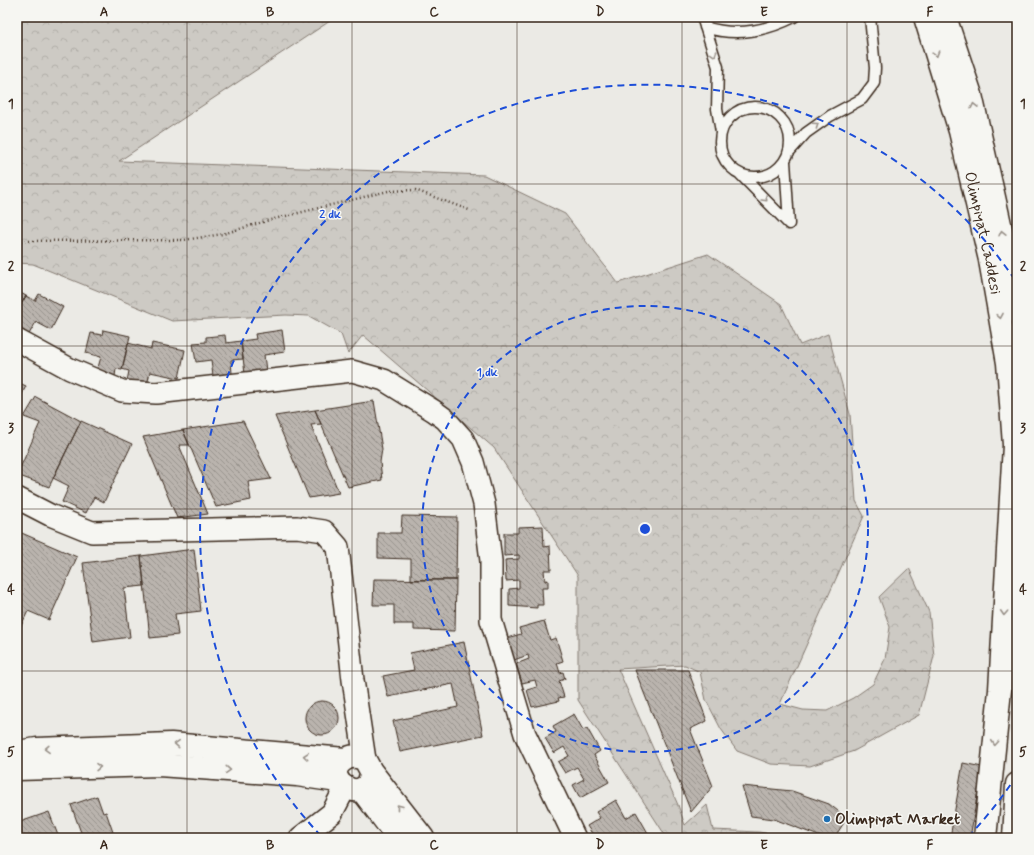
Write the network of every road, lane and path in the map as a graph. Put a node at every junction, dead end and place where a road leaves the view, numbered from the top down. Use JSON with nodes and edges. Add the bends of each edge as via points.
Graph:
{"nodes":[{"id":1,"x":794,"y":17,"type":"edge"},
{"id":2,"x":870,"y":17,"type":"edge"},
{"id":3,"x":925,"y":17,"type":"edge"},
{"id":4,"x":945,"y":17,"type":"edge"},
{"id":5,"x":704,"y":22,"type":"edge"},
{"id":6,"x":721,"y":132,"type":"junction"},
{"id":7,"x":787,"y":157,"type":"junction"},
{"id":8,"x":740,"y":174,"type":"junction"},
{"id":9,"x":469,"y":210,"type":"dead end"},
{"id":10,"x":17,"y":241,"type":"edge"},
{"id":11,"x":1017,"y":312,"type":"edge"},
{"id":12,"x":17,"y":340,"type":"edge"},
{"id":13,"x":17,"y":498,"type":"edge"},
{"id":14,"x":17,"y":752,"type":"edge"},
{"id":15,"x":17,"y":769,"type":"edge"},
{"id":16,"x":354,"y":775,"type":"junction"},
{"id":17,"x":1017,"y":784,"type":"edge"},
{"id":18,"x":300,"y":838,"type":"edge"},
{"id":19,"x":398,"y":838,"type":"edge"},
{"id":20,"x":423,"y":838,"type":"edge"},
{"id":21,"x":575,"y":838,"type":"edge"},
{"id":22,"x":985,"y":838,"type":"edge"},
{"id":23,"x":1014,"y":838,"type":"edge"}],
"edges":[{"from":1,"to":5,"type":"lane","via":[[777,25],[744,32],[720,32]]},
{"from":7,"to":2,"type":"lane","one_way":true,"via":[[806,133],[830,116],[862,99],[874,83]]},
{"from":3,"to":22,"type":"street","name":"Olimpiyat Caddesi","one_way":true,"via":[[960,131],[990,260],[1008,363],[1013,437],[1000,690]]},
{"from":11,"to":4,"type":"street","name":"Olimpiyat Caddesi","one_way":true,"via":[[1011,273],[971,95]]},
{"from":5,"to":6,"type":"lane","one_way":true,"via":[[718,67],[717,109]]},
{"from":6,"to":7,"type":"lane","via":[[725,123],[741,110],[770,110],[785,123],[789,132]]},
{"from":6,"to":8,"type":"lane","via":[[721,152],[725,161]]},
{"from":7,"to":8,"type":"lane","via":[[778,169],[769,174],[750,177]]},
{"from":8,"to":7,"type":"lane","one_way":true,"via":[[789,224]]},
{"from":9,"to":10,"type":"path","via":[[415,190],[388,191],[222,234],[184,240]]},
{"from":12,"to":21,"type":"street","via":[[70,369],[122,391],[156,393],[352,371],[384,380],[445,419],[463,439],[473,462],[484,504],[491,561],[491,620],[525,734]]},
{"from":13,"to":16,"type":"street","via":[[92,532],[297,527],[324,531],[338,547],[353,680]]},
{"from":16,"to":14,"type":"street","one_way":true,"via":[[171,744]]},
{"from":15,"to":16,"type":"street","one_way":true,"via":[[159,765],[297,775]]},
{"from":16,"to":18,"type":"street","via":[[332,813]]},
{"from":16,"to":19,"type":"street"},
{"from":20,"to":16,"type":"street","one_way":true},
{"from":17,"to":23,"type":"street"}]}
